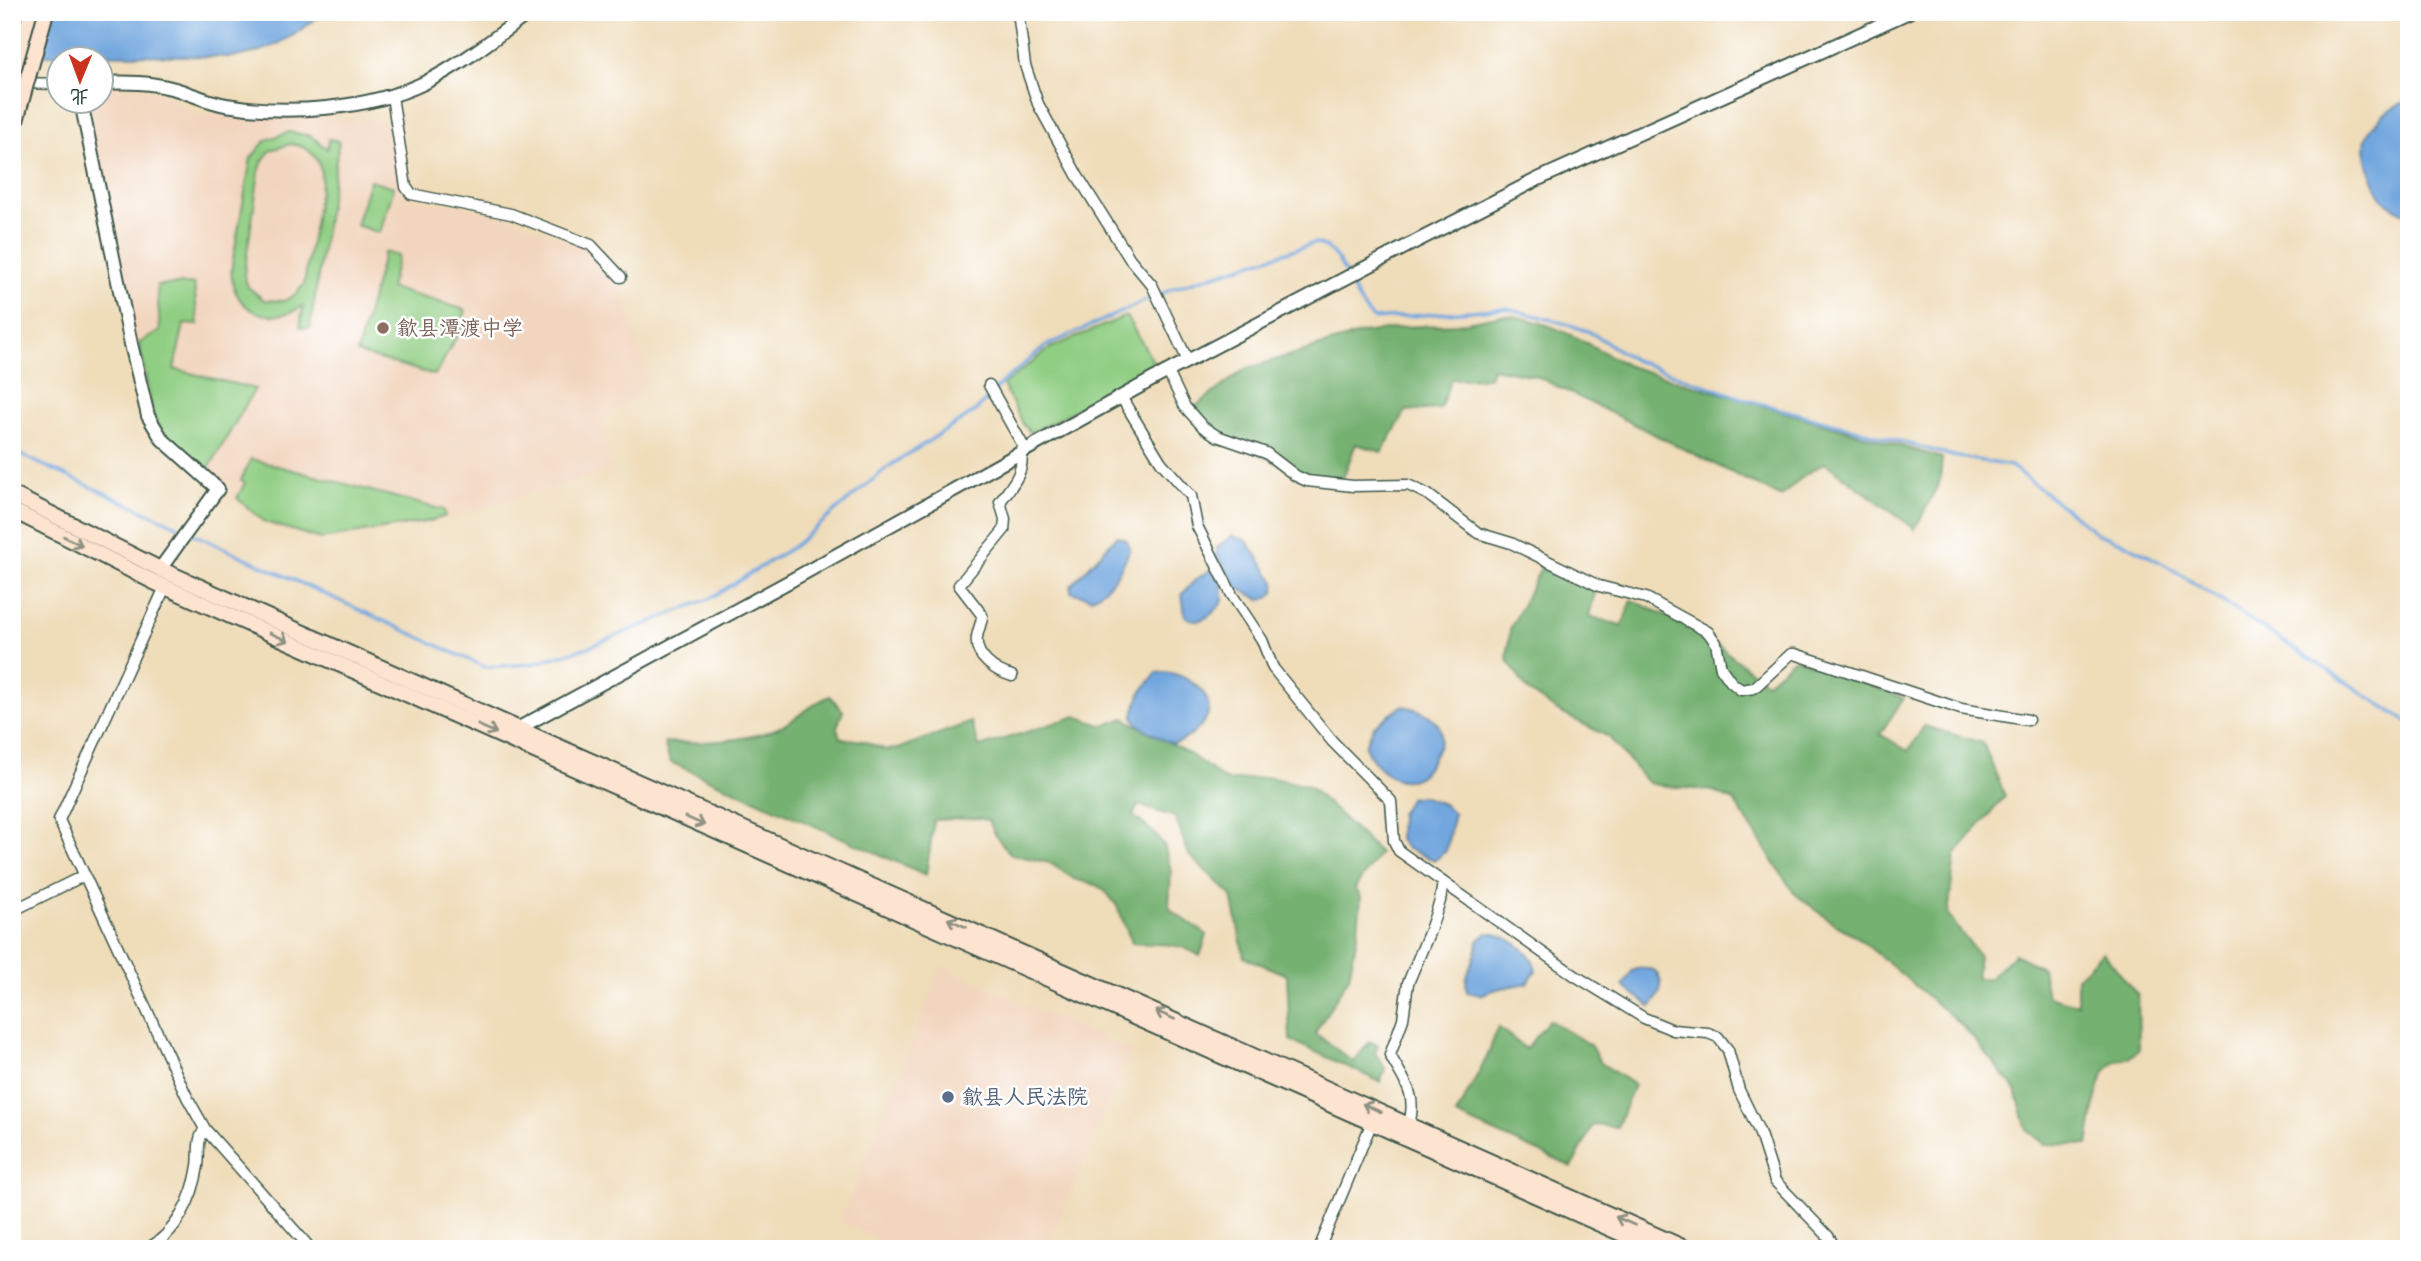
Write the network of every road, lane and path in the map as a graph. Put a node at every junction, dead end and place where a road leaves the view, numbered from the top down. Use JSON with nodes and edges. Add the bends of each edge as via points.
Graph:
{"nodes":[{"id":1,"x":31,"y":12,"type":"edge"},
{"id":2,"x":46,"y":12,"type":"edge"},
{"id":3,"x":530,"y":12,"type":"edge"},
{"id":4,"x":1018,"y":12,"type":"edge"},
{"id":5,"x":1909,"y":12,"type":"edge"},
{"id":6,"x":116,"y":82,"type":"edge"},
{"id":7,"x":12,"y":83,"type":"edge"},
{"id":8,"x":46,"y":84,"type":"edge"},
{"id":9,"x":392,"y":96,"type":"junction"},
{"id":10,"x":84,"y":116,"type":"edge"},
{"id":11,"x":12,"y":137,"type":"edge"},
{"id":12,"x":621,"y":277,"type":"dead end"},
{"id":13,"x":1188,"y":361,"type":"junction"},
{"id":14,"x":1168,"y":372,"type":"junction"},
{"id":15,"x":989,"y":385,"type":"dead end"},
{"id":16,"x":1121,"y":397,"type":"junction"},
{"id":17,"x":1023,"y":451,"type":"junction"},
{"id":18,"x":12,"y":494,"type":"edge"},
{"id":19,"x":12,"y":510,"type":"edge"},
{"id":20,"x":160,"y":569,"type":"junction"},
{"id":21,"x":165,"y":587,"type":"junction"},
{"id":22,"x":1012,"y":676,"type":"dead end"},
{"id":23,"x":2028,"y":720,"type":"dead end"},
{"id":24,"x":519,"y":728,"type":"junction"},
{"id":25,"x":85,"y":875,"type":"junction"},
{"id":26,"x":1443,"y":882,"type":"junction"},
{"id":27,"x":12,"y":911,"type":"edge"},
{"id":28,"x":1372,"y":1122,"type":"junction"},
{"id":29,"x":1409,"y":1124,"type":"junction"},
{"id":30,"x":205,"y":1129,"type":"junction"},
{"id":31,"x":147,"y":1249,"type":"edge"},
{"id":32,"x":311,"y":1249,"type":"edge"},
{"id":33,"x":1319,"y":1249,"type":"edge"},
{"id":34,"x":1656,"y":1249,"type":"edge"},
{"id":35,"x":1687,"y":1249,"type":"edge"},
{"id":36,"x":1836,"y":1249,"type":"edge"}],
"edges":[{"from":1,"to":7,"type":"main road"},
{"from":2,"to":11,"type":"main road","bridge":true},
{"from":3,"to":9,"type":"street","via":[[437,76]]},
{"from":4,"to":13,"type":"street","via":[[1025,65],[1038,104],[1077,175],[1130,259],[1152,285]]},
{"from":5,"to":13,"type":"street","via":[[1536,180]]},
{"from":6,"to":9,"type":"street","via":[[149,83],[251,108],[327,107]]},
{"from":7,"to":8,"type":"street"},
{"from":9,"to":12,"type":"street","via":[[411,194],[511,214],[591,245]]},
{"from":10,"to":20,"type":"street","via":[[148,416],[162,439],[218,489]]},
{"from":13,"to":14,"type":"street"},
{"from":14,"to":16,"type":"street"},
{"from":14,"to":23,"type":"street","via":[[1185,407],[1203,427],[1266,453],[1307,481],[1408,485],[1478,533],[1510,543],[1599,586],[1646,598],[1708,632],[1716,643],[1721,668],[1741,690],[1754,688],[1795,654],[1961,709]]},
{"from":15,"to":17,"type":"street"},
{"from":16,"to":17,"type":"street"},
{"from":16,"to":26,"type":"street","via":[[1161,462],[1191,496],[1197,526],[1232,595],[1262,640],[1273,668],[1332,741],[1386,795],[1399,851]]},
{"from":17,"to":22,"type":"street","via":[[1020,474],[1000,502],[1004,530],[959,585],[982,615],[976,640],[980,653],[993,668]]},
{"from":17,"to":24,"type":"street"},
{"from":18,"to":20,"type":"main road"},
{"from":19,"to":21,"type":"main road","one_way":true},
{"from":20,"to":24,"type":"main road"},
{"from":21,"to":25,"type":"street","via":[[59,820]]},
{"from":21,"to":28,"type":"main road","one_way":true},
{"from":29,"to":24,"type":"main road","one_way":true},
{"from":25,"to":27,"type":"street"},
{"from":25,"to":30,"type":"street"},
{"from":26,"to":29,"type":"street","via":[[1408,983],[1403,1019],[1390,1055],[1412,1096]]},
{"from":26,"to":36,"type":"street","via":[[1574,975],[1644,1018],[1673,1030],[1718,1037],[1728,1050],[1775,1181]]},
{"from":28,"to":33,"type":"street"},
{"from":28,"to":34,"type":"main road"},
{"from":35,"to":29,"type":"main road","one_way":true},
{"from":30,"to":31,"type":"street","via":[[199,1137],[197,1170],[184,1211],[166,1236]]},
{"from":30,"to":32,"type":"street"}]}
